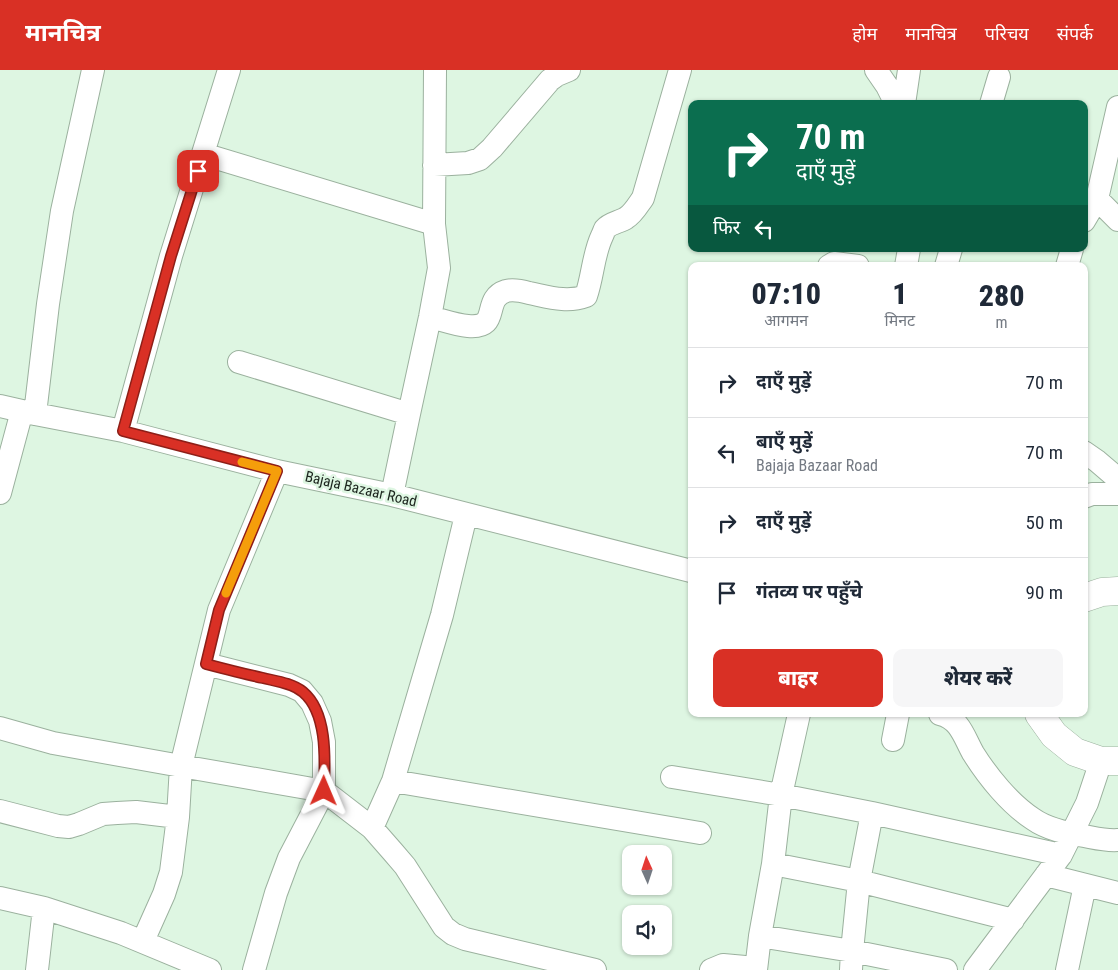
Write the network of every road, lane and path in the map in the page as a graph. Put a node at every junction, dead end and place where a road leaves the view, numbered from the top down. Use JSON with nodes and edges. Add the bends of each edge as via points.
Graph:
{"nodes":[{"id":1,"x":93,"y":70,"type":"edge"},
{"id":2,"x":229,"y":70,"type":"edge"},
{"id":3,"x":436,"y":70,"type":"edge"},
{"id":4,"x":568,"y":70,"type":"edge"},
{"id":5,"x":680,"y":70,"type":"edge"},
{"id":6,"x":876,"y":70,"type":"edge"},
{"id":7,"x":910,"y":70,"type":"edge"},
{"id":8,"x":999,"y":77,"type":"dead end"},
{"id":9,"x":894,"y":100,"type":"edge"},
{"id":10,"x":905,"y":100,"type":"edge"},
{"id":11,"x":992,"y":100,"type":"edge"},
{"id":12,"x":1118,"y":108,"type":"edge"},
{"id":13,"x":203,"y":154,"type":"junction"},
{"id":14,"x":434,"y":165,"type":"junction"},
{"id":15,"x":1096,"y":199,"type":"junction"},
{"id":16,"x":1088,"y":214,"type":"edge"},
{"id":17,"x":1118,"y":220,"type":"edge"},
{"id":18,"x":434,"y":224,"type":"junction"},
{"id":19,"x":430,"y":317,"type":"junction"},
{"id":20,"x":239,"y":362,"type":"dead end"},
{"id":21,"x":0,"y":406,"type":"edge"},
{"id":22,"x":28,"y":412,"type":"junction"},
{"id":23,"x":409,"y":414,"type":"junction"},
{"id":24,"x":123,"y":431,"type":"junction"},
{"id":25,"x":1088,"y":455,"type":"edge"},
{"id":26,"x":277,"y":471,"type":"junction"},
{"id":27,"x":1118,"y":479,"type":"edge"},
{"id":28,"x":0,"y":493,"type":"edge"},
{"id":29,"x":1118,"y":494,"type":"edge"},
{"id":30,"x":392,"y":495,"type":"junction"},
{"id":31,"x":1088,"y":496,"type":"edge"},
{"id":32,"x":466,"y":515,"type":"junction"},
{"id":33,"x":688,"y":570,"type":"edge"},
{"id":34,"x":1118,"y":591,"type":"edge"},
{"id":35,"x":1088,"y":597,"type":"edge"},
{"id":36,"x":206,"y":664,"type":"junction"},
{"id":37,"x":798,"y":717,"type":"edge"},
{"id":38,"x":897,"y":717,"type":"edge"},
{"id":39,"x":950,"y":717,"type":"edge"},
{"id":40,"x":1042,"y":717,"type":"edge"},
{"id":41,"x":0,"y":728,"type":"edge"},
{"id":42,"x":893,"y":740,"type":"dead end"},
{"id":43,"x":1110,"y":761,"type":"edge"},
{"id":44,"x":181,"y":766,"type":"junction"},
{"id":45,"x":672,"y":777,"type":"dead end"},
{"id":46,"x":393,"y":781,"type":"junction"},
{"id":47,"x":324,"y":791,"type":"junction"},
{"id":48,"x":781,"y":795,"type":"junction"},
{"id":49,"x":0,"y":811,"type":"edge"},
{"id":50,"x":872,"y":813,"type":"junction"},
{"id":51,"x":178,"y":817,"type":"junction"},
{"id":52,"x":372,"y":828,"type":"junction"},
{"id":53,"x":700,"y":833,"type":"dead end"},
{"id":54,"x":1072,"y":835,"type":"junction"},
{"id":55,"x":1118,"y":840,"type":"edge"},
{"id":56,"x":1061,"y":855,"type":"junction"},
{"id":57,"x":773,"y":864,"type":"junction"},
{"id":58,"x":1046,"y":875,"type":"junction"},
{"id":59,"x":859,"y":881,"type":"junction"},
{"id":60,"x":1084,"y":885,"type":"junction"},
{"id":61,"x":1115,"y":890,"type":"edge"},
{"id":62,"x":0,"y":898,"type":"edge"},
{"id":63,"x":44,"y":908,"type":"junction"},
{"id":64,"x":1013,"y":920,"type":"junction"},
{"id":65,"x":760,"y":936,"type":"junction"},
{"id":66,"x":143,"y":941,"type":"junction"},
{"id":67,"x":852,"y":961,"type":"edge"},
{"id":68,"x":200,"y":968,"type":"edge"},
{"id":69,"x":756,"y":969,"type":"edge"},
{"id":70,"x":37,"y":970,"type":"edge"},
{"id":71,"x":254,"y":970,"type":"edge"},
{"id":72,"x":595,"y":970,"type":"edge"},
{"id":73,"x":711,"y":970,"type":"edge"},
{"id":74,"x":946,"y":970,"type":"edge"},
{"id":75,"x":975,"y":970,"type":"edge"},
{"id":76,"x":1067,"y":970,"type":"edge"}],
"edges":[{"from":1,"to":22,"type":"street","via":[[62,211]]},
{"from":2,"to":13,"type":"street"},
{"from":3,"to":14,"type":"street"},
{"from":4,"to":14,"type":"street","via":[[550,80],[480,158],[468,163]]},
{"from":5,"to":19,"type":"street","via":[[643,198],[627,218],[605,229],[586,296],[565,300],[507,291],[492,304],[489,320],[482,326],[467,326]]},
{"from":6,"to":9,"type":"street"},
{"from":7,"to":10,"type":"street"},
{"from":8,"to":11,"type":"street"},
{"from":12,"to":15,"type":"street"},
{"from":13,"to":18,"type":"street"},
{"from":13,"to":24,"type":"street"},
{"from":14,"to":18,"type":"street"},
{"from":15,"to":16,"type":"street"},
{"from":15,"to":17,"type":"street"},
{"from":18,"to":19,"type":"street","via":[[439,268]]},
{"from":19,"to":23,"type":"street"},
{"from":20,"to":23,"type":"street"},
{"from":21,"to":22,"type":"street","name":"Bajaja Bazaar Road"},
{"from":22,"to":24,"type":"street","name":"Bajaja Bazaar Road"},
{"from":22,"to":28,"type":"street"},
{"from":23,"to":30,"type":"street"},
{"from":24,"to":26,"type":"street","name":"Bajaja Bazaar Road"},
{"from":25,"to":27,"type":"street"},
{"from":26,"to":30,"type":"street","name":"Bajaja Bazaar Road"},
{"from":26,"to":36,"type":"street","via":[[219,610]]},
{"from":29,"to":31,"type":"street"},
{"from":30,"to":32,"type":"street","name":"Bajaja Bazaar Road"},
{"from":32,"to":33,"type":"street","name":"Bajaja Bazaar Road"},
{"from":32,"to":46,"type":"street","via":[[442,615]]},
{"from":34,"to":35,"type":"main road"},
{"from":36,"to":44,"type":"street"},
{"from":36,"to":47,"type":"street","via":[[302,691],[320,721],[324,742]]},
{"from":37,"to":48,"type":"street"},
{"from":38,"to":42,"type":"street"},
{"from":39,"to":54,"type":"street","via":[[959,726],[980,764],[1001,791],[1033,820]]},
{"from":40,"to":43,"type":"main road","via":[[1054,735],[1076,752]]},
{"from":41,"to":44,"type":"street","via":[[53,743]]},
{"from":43,"to":54,"type":"street"},
{"from":44,"to":47,"type":"street"},
{"from":44,"to":51,"type":"street"},
{"from":45,"to":48,"type":"street"},
{"from":46,"to":52,"type":"street"},
{"from":46,"to":53,"type":"street"},
{"from":47,"to":52,"type":"street"},
{"from":47,"to":71,"type":"street","via":[[289,858]]},
{"from":48,"to":50,"type":"street"},
{"from":48,"to":57,"type":"street"},
{"from":49,"to":51,"type":"street","via":[[58,826],[79,824],[103,814],[136,812]]},
{"from":50,"to":56,"type":"street"},
{"from":50,"to":59,"type":"street"},
{"from":51,"to":66,"type":"street","via":[[164,894]]},
{"from":52,"to":72,"type":"street","via":[[404,866],[444,927],[453,934]]},
{"from":54,"to":55,"type":"street"},
{"from":54,"to":56,"type":"street"},
{"from":56,"to":58,"type":"street"},
{"from":57,"to":59,"type":"street"},
{"from":57,"to":65,"type":"street"},
{"from":58,"to":60,"type":"street"},
{"from":58,"to":64,"type":"street"},
{"from":59,"to":64,"type":"street"},
{"from":59,"to":67,"type":"street"},
{"from":60,"to":61,"type":"street"},
{"from":60,"to":76,"type":"street"},
{"from":62,"to":63,"type":"street"},
{"from":63,"to":66,"type":"street"},
{"from":63,"to":70,"type":"street"},
{"from":64,"to":75,"type":"street"},
{"from":65,"to":67,"type":"street"},
{"from":65,"to":69,"type":"street"},
{"from":66,"to":68,"type":"street"},
{"from":67,"to":74,"type":"street"},
{"from":69,"to":73,"type":"street","via":[[722,965]]}]}
